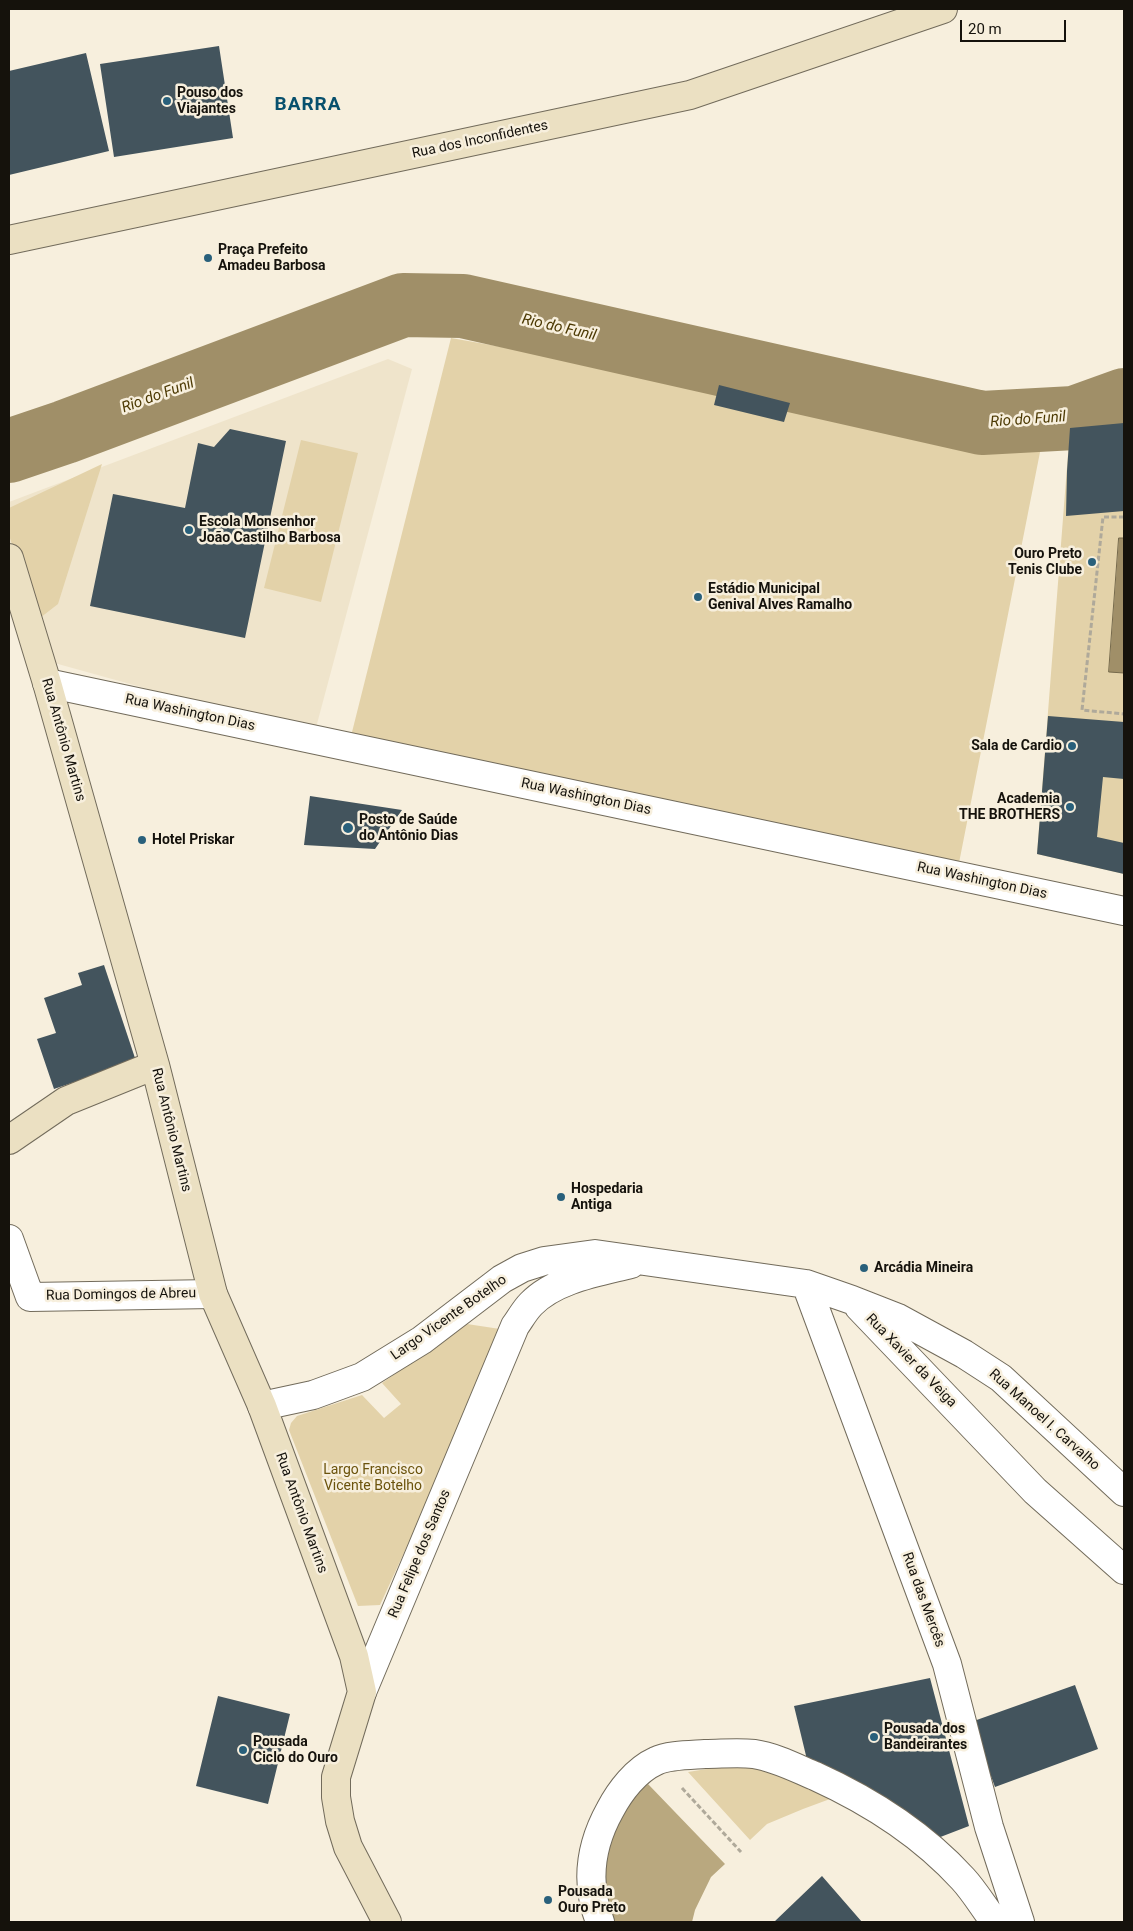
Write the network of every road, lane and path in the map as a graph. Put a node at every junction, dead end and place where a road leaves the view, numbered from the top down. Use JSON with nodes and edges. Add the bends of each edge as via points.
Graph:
{"nodes":[{"id":1,"x":942,"y":9,"type":"edge"},
{"id":2,"x":9,"y":240,"type":"edge"},
{"id":3,"x":1124,"y":517,"type":"edge"},
{"id":4,"x":9,"y":558,"type":"edge"},
{"id":5,"x":48,"y":683,"type":"junction"},
{"id":6,"x":1124,"y":714,"type":"edge"},
{"id":7,"x":1124,"y":911,"type":"edge"},
{"id":8,"x":154,"y":1065,"type":"junction"},
{"id":9,"x":9,"y":1140,"type":"edge"},
{"id":10,"x":9,"y":1239,"type":"edge"},
{"id":11,"x":642,"y":1261,"type":"junction"},
{"id":12,"x":806,"y":1284,"type":"junction"},
{"id":13,"x":213,"y":1294,"type":"junction"},
{"id":14,"x":852,"y":1300,"type":"junction"},
{"id":15,"x":262,"y":1406,"type":"junction"},
{"id":16,"x":1124,"y":1492,"type":"edge"},
{"id":17,"x":1124,"y":1570,"type":"edge"},
{"id":18,"x":362,"y":1692,"type":"junction"},
{"id":19,"x":656,"y":1761,"type":"junction"},
{"id":20,"x":740,"y":1852,"type":"dead end"},
{"id":21,"x":387,"y":1922,"type":"edge"},
{"id":22,"x":600,"y":1922,"type":"edge"},
{"id":23,"x":995,"y":1922,"type":"edge"},
{"id":24,"x":1020,"y":1922,"type":"edge"}],
"edges":[{"from":1,"to":2,"type":"street","name":"Rua dos Inconfidentes","via":[[690,95]]},
{"from":3,"to":6,"type":"path","via":[[1103,517],[1082,710]]},
{"from":4,"to":5,"type":"street","name":"Rua Antônio Martins"},
{"from":5,"to":7,"type":"street","name":"Rua Washington Dias"},
{"from":5,"to":8,"type":"street","name":"Rua Antônio Martins"},
{"from":8,"to":9,"type":"street","via":[[66,1101]]},
{"from":8,"to":13,"type":"street","name":"Rua Antônio Martins"},
{"from":10,"to":13,"type":"street","name":"Rua Domingos de Abreu","via":[[30,1297]]},
{"from":11,"to":12,"type":"street","name":"Rua Xavier da Veiga"},
{"from":11,"to":15,"type":"street","name":"Largo Vicente Botelho","via":[[595,1254],[544,1261],[522,1268],[502,1279],[422,1340],[362,1377],[313,1396]]},
{"from":11,"to":18,"type":"street","name":"Rua Felipe dos Santos","via":[[576,1278],[553,1289],[531,1304],[515,1326]]},
{"from":12,"to":14,"type":"street","name":"Rua Xavier da Veiga"},
{"from":12,"to":24,"type":"street","name":"Rua das Mercês","via":[[947,1664],[990,1827]]},
{"from":13,"to":15,"type":"street","name":"Rua Antônio Martins"},
{"from":14,"to":16,"type":"street","name":"Rua Manoel I. Carvalho","via":[[931,1335],[1001,1378]]},
{"from":14,"to":17,"type":"street","name":"Rua Xavier da Veiga","via":[[1035,1491]]},
{"from":15,"to":18,"type":"street","name":"Rua Antônio Martins","via":[[354,1656]]},
{"from":18,"to":21,"type":"street","name":"Rua Felipe dos Santos","via":[[336,1777],[336,1797],[348,1847]]},
{"from":19,"to":20,"type":"path"},
{"from":19,"to":22,"type":"street","via":[[635,1776],[618,1795],[596,1841],[590,1864],[590,1888]]},
{"from":19,"to":23,"type":"street","via":[[689,1755],[755,1754],[834,1785],[900,1823],[928,1846],[964,1880]]}]}
